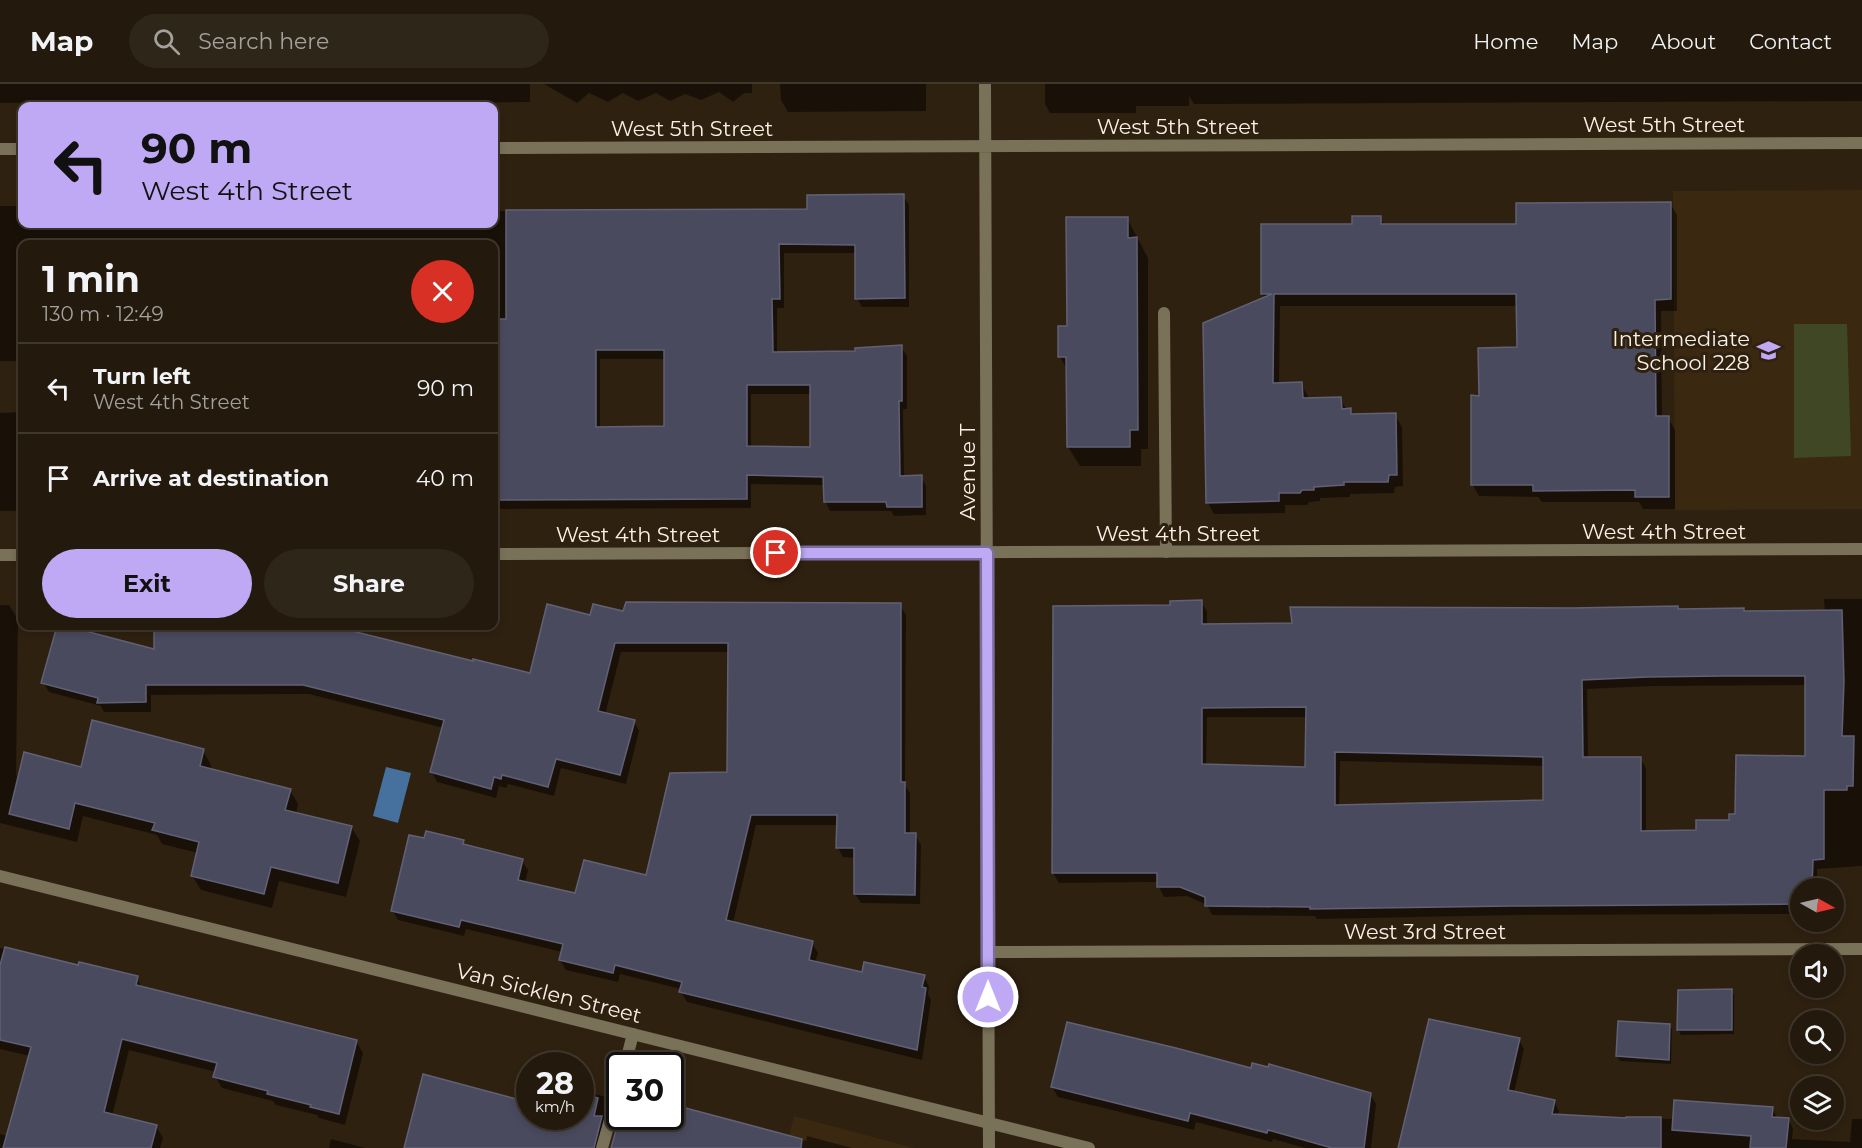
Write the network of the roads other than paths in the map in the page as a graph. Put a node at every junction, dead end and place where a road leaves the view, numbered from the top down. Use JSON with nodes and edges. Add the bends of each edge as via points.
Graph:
{"nodes":[{"id":1,"x":985,"y":84,"type":"edge"},
{"id":2,"x":1862,"y":143,"type":"edge"},
{"id":3,"x":985,"y":146,"type":"junction"},
{"id":4,"x":498,"y":148,"type":"edge"},
{"id":5,"x":0,"y":149,"type":"edge"},
{"id":6,"x":18,"y":149,"type":"edge"},
{"id":7,"x":1164,"y":313,"type":"dead end"},
{"id":8,"x":1862,"y":549,"type":"edge"},
{"id":9,"x":1166,"y":552,"type":"junction"},
{"id":10,"x":987,"y":553,"type":"junction"},
{"id":11,"x":498,"y":554,"type":"edge"},
{"id":12,"x":0,"y":555,"type":"edge"},
{"id":13,"x":18,"y":555,"type":"edge"},
{"id":14,"x":0,"y":876,"type":"edge"},
{"id":15,"x":1862,"y":949,"type":"edge"},
{"id":16,"x":988,"y":952,"type":"junction"},
{"id":17,"x":633,"y":1034,"type":"junction"},
{"id":18,"x":628,"y":1052,"type":"edge"},
{"id":19,"x":989,"y":1123,"type":"junction"},
{"id":20,"x":607,"y":1130,"type":"edge"},
{"id":21,"x":602,"y":1148,"type":"edge"},
{"id":22,"x":989,"y":1148,"type":"edge"},
{"id":23,"x":1089,"y":1148,"type":"edge"}],
"edges":[{"from":1,"to":3,"type":"street","name":"Avenue T"},
{"from":2,"to":3,"type":"street","name":"West 5th Street"},
{"from":3,"to":4,"type":"street","name":"West 5th Street"},
{"from":3,"to":10,"type":"street","name":"Avenue T"},
{"from":5,"to":6,"type":"street"},
{"from":7,"to":9,"type":"street"},
{"from":8,"to":9,"type":"street","name":"West 4th Street"},
{"from":9,"to":10,"type":"street","name":"West 4th Street"},
{"from":10,"to":11,"type":"street","name":"West 4th Street"},
{"from":10,"to":16,"type":"street","name":"Avenue T"},
{"from":12,"to":13,"type":"street"},
{"from":14,"to":17,"type":"street","name":"Van Sicklen Street"},
{"from":15,"to":16,"type":"street","name":"West 3rd Street"},
{"from":16,"to":19,"type":"street","name":"Avenue T"},
{"from":17,"to":18,"type":"street"},
{"from":17,"to":19,"type":"street","name":"Van Sicklen Street"},
{"from":19,"to":22,"type":"street","name":"Avenue T"},
{"from":19,"to":23,"type":"street","name":"Van Sicklen Street"},
{"from":20,"to":21,"type":"street"}]}
